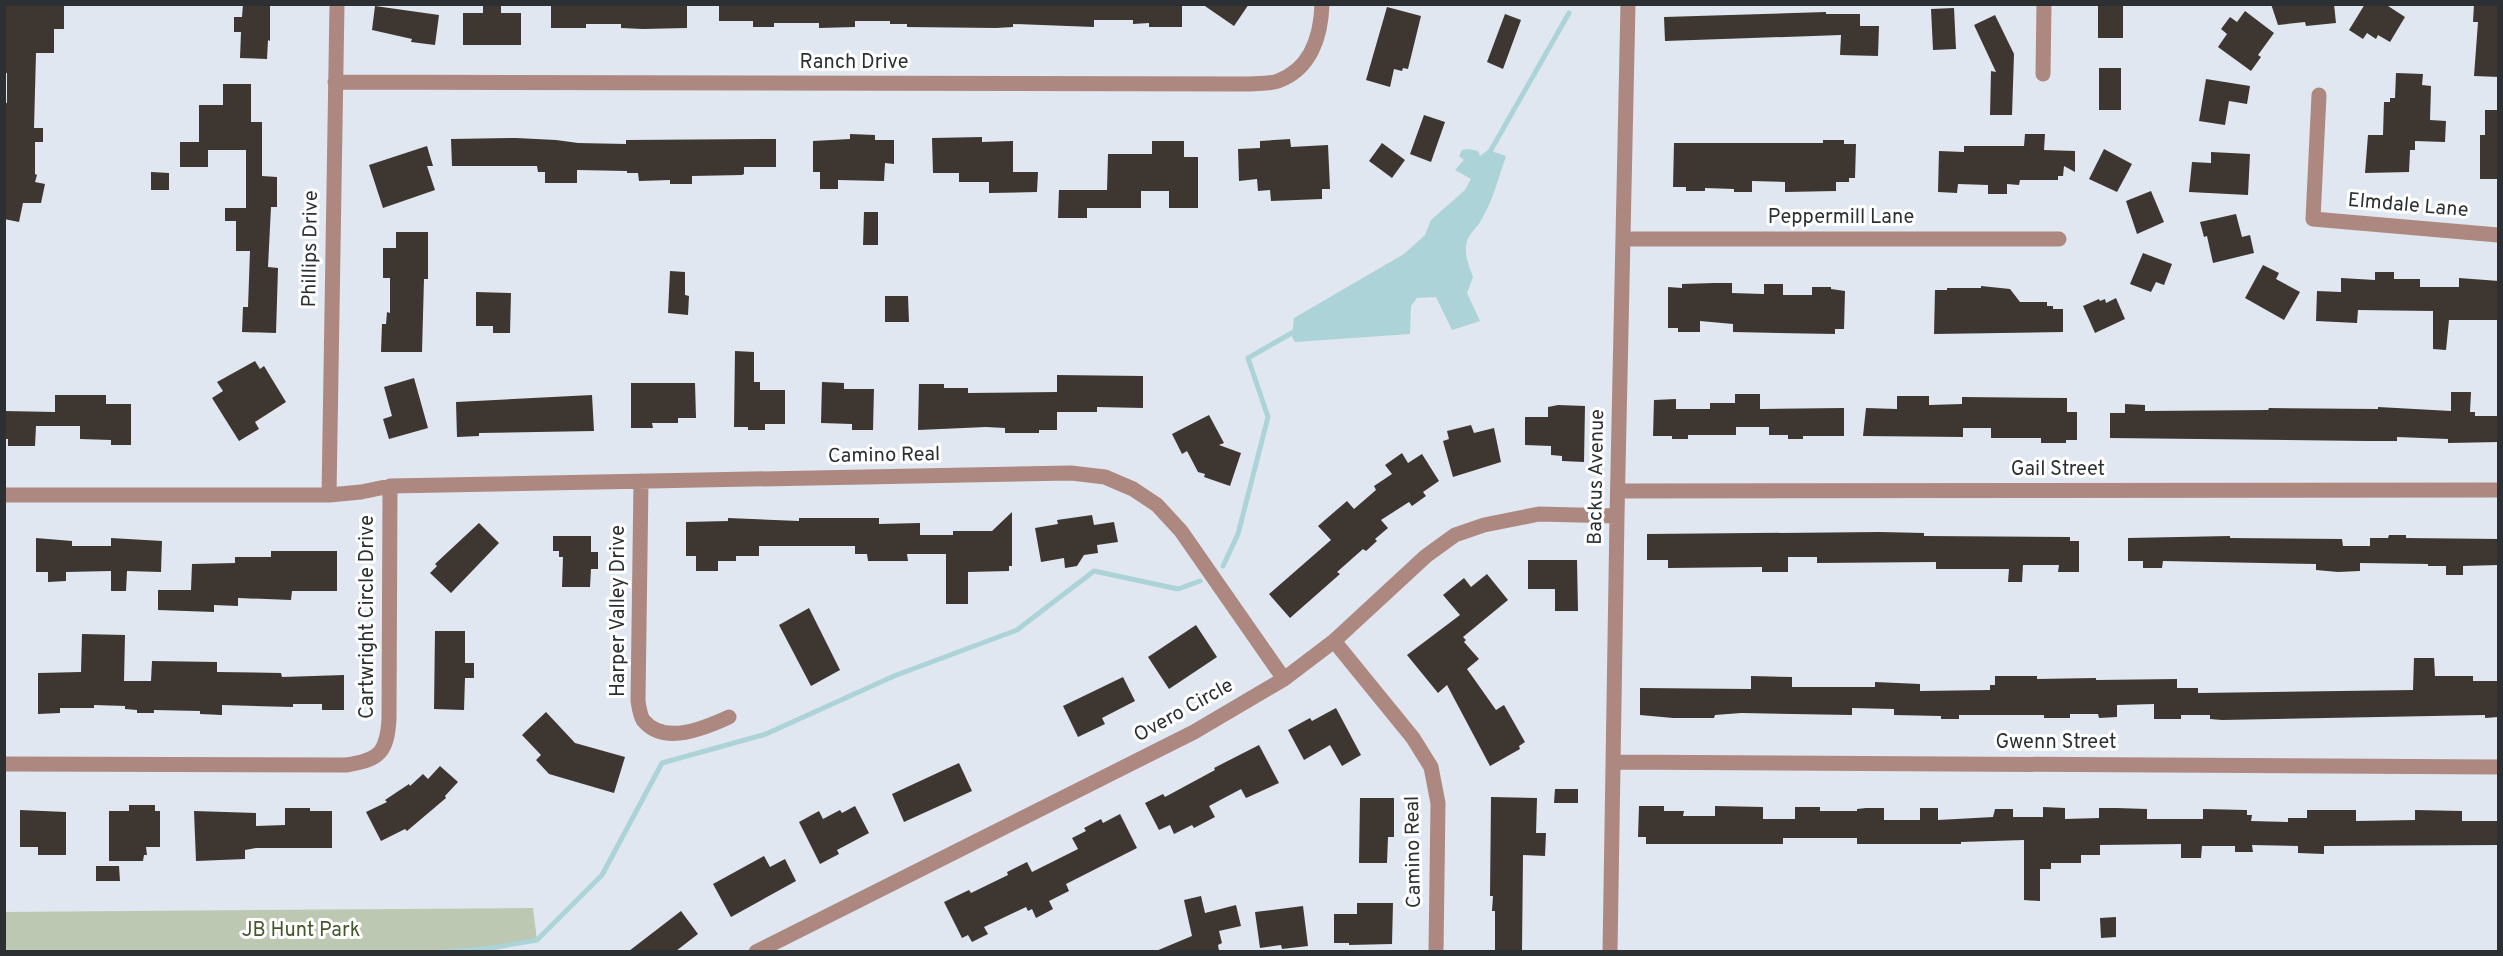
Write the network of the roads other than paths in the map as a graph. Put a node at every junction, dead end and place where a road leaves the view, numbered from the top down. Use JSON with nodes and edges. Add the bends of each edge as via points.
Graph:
{"nodes":[{"id":1,"x":337,"y":4,"type":"edge"},
{"id":2,"x":1322,"y":4,"type":"edge"},
{"id":3,"x":1628,"y":4,"type":"edge"},
{"id":4,"x":2044,"y":4,"type":"edge"},
{"id":5,"x":2043,"y":74,"type":"dead end"},
{"id":6,"x":334,"y":82,"type":"junction"},
{"id":7,"x":2319,"y":95,"type":"dead end"},
{"id":8,"x":2499,"y":235,"type":"edge"},
{"id":9,"x":2059,"y":239,"type":"dead end"},
{"id":10,"x":1623,"y":240,"type":"junction"},
{"id":11,"x":641,"y":481,"type":"junction"},
{"id":12,"x":390,"y":486,"type":"junction"},
{"id":13,"x":2499,"y":490,"type":"edge"},
{"id":14,"x":1618,"y":491,"type":"junction"},
{"id":15,"x":4,"y":495,"type":"edge"},
{"id":16,"x":329,"y":495,"type":"junction"},
{"id":17,"x":1617,"y":516,"type":"junction"},
{"id":18,"x":1334,"y":641,"type":"junction"},
{"id":19,"x":1284,"y":678,"type":"junction"},
{"id":20,"x":729,"y":717,"type":"dead end"},
{"id":21,"x":1614,"y":762,"type":"junction"},
{"id":22,"x":4,"y":764,"type":"edge"},
{"id":23,"x":2499,"y":767,"type":"edge"},
{"id":24,"x":756,"y":951,"type":"edge"},
{"id":25,"x":1436,"y":951,"type":"edge"},
{"id":26,"x":1610,"y":951,"type":"edge"}],
"edges":[{"from":1,"to":6,"type":"street","name":"Phillips Drive"},
{"from":2,"to":6,"type":"street","name":"Ranch Drive","via":[[1315,48],[1301,67],[1278,81],[1250,84]]},
{"from":3,"to":10,"type":"street","name":"Backus Avenue"},
{"from":4,"to":5,"type":"street"},
{"from":6,"to":16,"type":"street","name":"Phillips Drive"},
{"from":7,"to":8,"type":"street","name":"Elmdale Lane","via":[[2313,219]]},
{"from":9,"to":10,"type":"street","name":"Peppermill Lane"},
{"from":10,"to":14,"type":"street","name":"Backus Avenue"},
{"from":11,"to":12,"type":"street","name":"Camino Real"},
{"from":11,"to":19,"type":"street","name":"Camino Real","via":[[1071,473],[1105,477],[1157,505],[1181,531]]},
{"from":11,"to":20,"type":"street","name":"Harper Valley Drive","via":[[638,701],[642,719],[658,731],[685,733]]},
{"from":12,"to":16,"type":"street","name":"Cartwright Circle Drive"},
{"from":12,"to":22,"type":"street","name":"Cartwright Circle Drive","via":[[389,719],[388,739],[380,755],[346,765]]},
{"from":13,"to":14,"type":"street","name":"Gail Street"},
{"from":14,"to":17,"type":"street","name":"Backus Avenue"},
{"from":15,"to":16,"type":"street","name":"Cartwright Circle Drive"},
{"from":17,"to":18,"type":"street","name":"Overo Circle","via":[[1539,514],[1455,535],[1426,556]]},
{"from":17,"to":21,"type":"street","name":"Backus Avenue"},
{"from":18,"to":19,"type":"street","name":"Overo Circle"},
{"from":18,"to":25,"type":"street","name":"Camino Real","via":[[1413,738],[1431,767],[1438,803]]},
{"from":19,"to":24,"type":"street","name":"Overo Circle","via":[[1194,732]]},
{"from":21,"to":23,"type":"street","name":"Gwenn Street"},
{"from":21,"to":26,"type":"street","name":"Backus Avenue"}]}
